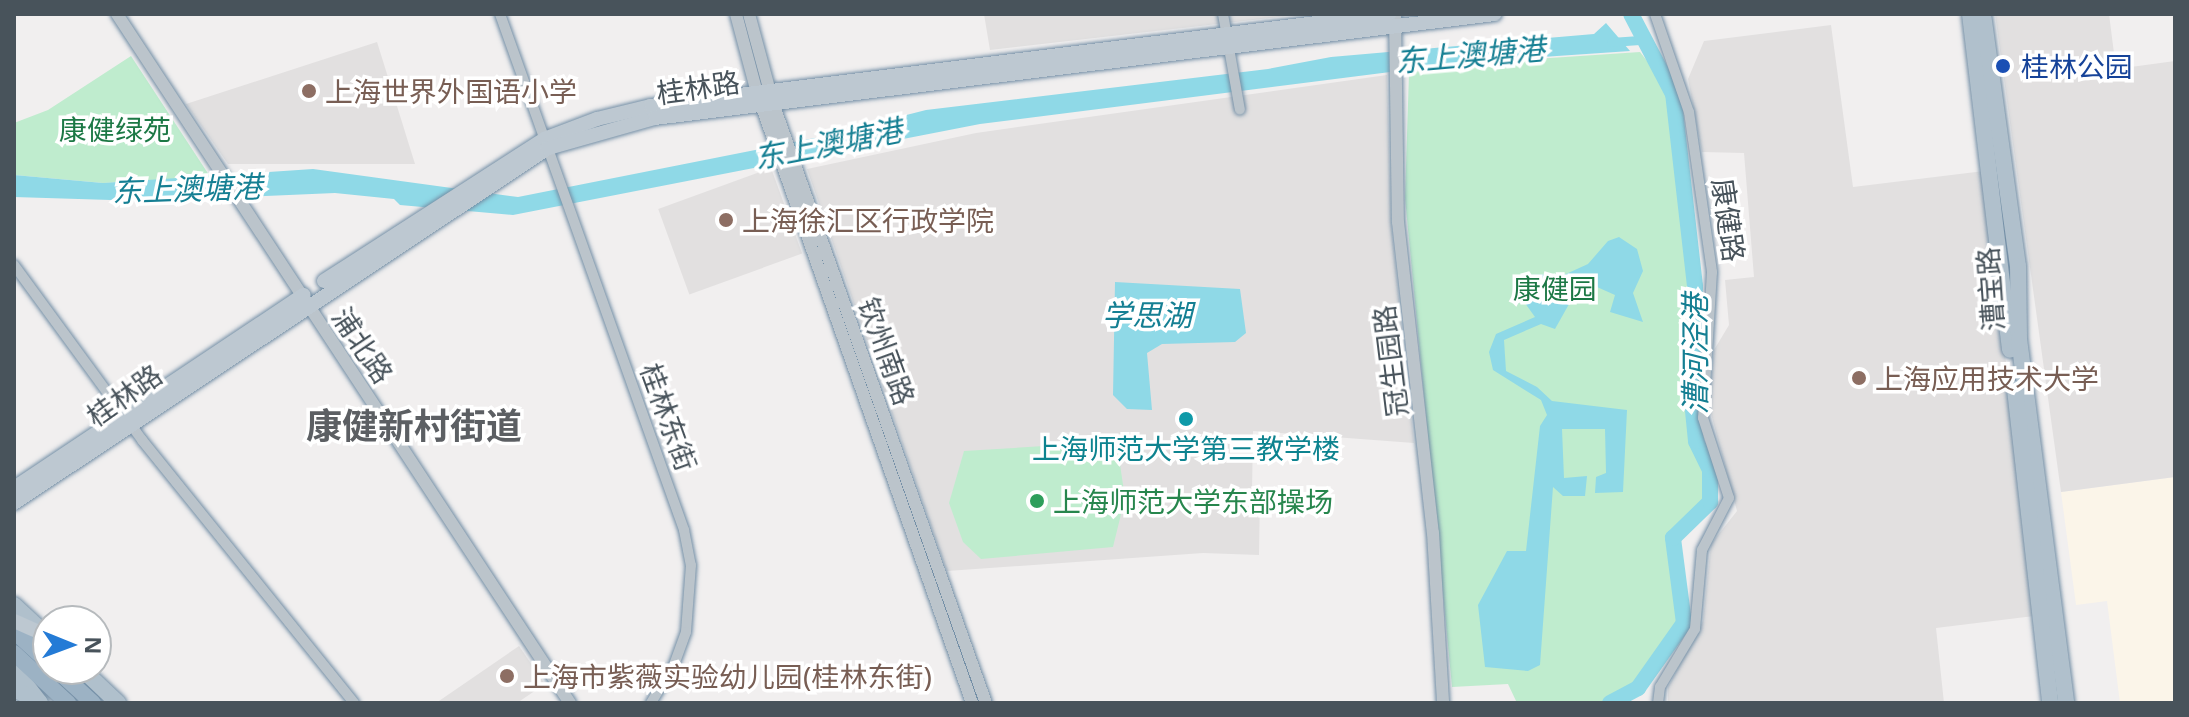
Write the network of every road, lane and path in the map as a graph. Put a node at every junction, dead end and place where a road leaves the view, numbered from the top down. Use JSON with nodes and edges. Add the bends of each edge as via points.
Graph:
{"nodes":[{"id":1,"x":117,"y":14,"type":"edge"},
{"id":2,"x":500,"y":14,"type":"edge"},
{"id":3,"x":736,"y":14,"type":"edge"},
{"id":4,"x":749,"y":14,"type":"edge"},
{"id":5,"x":1223,"y":14,"type":"edge"},
{"id":6,"x":1495,"y":14,"type":"edge"},
{"id":7,"x":1655,"y":14,"type":"edge"},
{"id":8,"x":1970,"y":14,"type":"edge"},
{"id":9,"x":1983,"y":14,"type":"edge"},
{"id":10,"x":1393,"y":18,"type":"edge"},
{"id":11,"x":1228,"y":41,"type":"junction"},
{"id":12,"x":765,"y":98,"type":"junction"},
{"id":13,"x":1240,"y":105,"type":"dead end"},
{"id":14,"x":546,"y":144,"type":"junction"},
{"id":15,"x":789,"y":165,"type":"junction"},
{"id":16,"x":481,"y":186,"type":"junction"},
{"id":17,"x":14,"y":265,"type":"edge"},
{"id":18,"x":304,"y":300,"type":"junction"},
{"id":19,"x":126,"y":418,"type":"junction"},
{"id":20,"x":14,"y":488,"type":"edge"},
{"id":21,"x":14,"y":503,"type":"edge"},
{"id":22,"x":16,"y":615,"type":"edge"},
{"id":23,"x":32,"y":629,"type":"edge"},
{"id":24,"x":14,"y":631,"type":"edge"},
{"id":25,"x":32,"y":647,"type":"edge"},
{"id":26,"x":14,"y":653,"type":"edge"},
{"id":27,"x":14,"y":669,"type":"edge"},
{"id":28,"x":77,"y":685,"type":"edge"},
{"id":29,"x":80,"y":685,"type":"edge"},
{"id":30,"x":99,"y":685,"type":"edge"},
{"id":31,"x":106,"y":685,"type":"edge"},
{"id":32,"x":14,"y":689,"type":"edge"},
{"id":33,"x":40,"y":702,"type":"edge"},
{"id":34,"x":68,"y":703,"type":"edge"},
{"id":35,"x":95,"y":703,"type":"edge"},
{"id":36,"x":103,"y":703,"type":"edge"},
{"id":37,"x":118,"y":703,"type":"edge"},
{"id":38,"x":126,"y":703,"type":"edge"},
{"id":39,"x":354,"y":703,"type":"edge"},
{"id":40,"x":570,"y":703,"type":"edge"},
{"id":41,"x":651,"y":703,"type":"edge"},
{"id":42,"x":972,"y":703,"type":"edge"},
{"id":43,"x":986,"y":703,"type":"edge"},
{"id":44,"x":1443,"y":703,"type":"edge"},
{"id":45,"x":1658,"y":703,"type":"edge"},
{"id":46,"x":2050,"y":703,"type":"edge"},
{"id":47,"x":2066,"y":703,"type":"edge"}],
"edges":[{"from":1,"to":18,"type":"street","name":"浦北路"},
{"from":2,"to":14,"type":"street","name":"桂林东街"},
{"from":3,"to":12,"type":"street","name":"钦州南路"},
{"from":4,"to":12,"type":"street","name":"钦州南路"},
{"from":5,"to":11,"type":"street"},
{"from":6,"to":10,"type":"main road","name":"桂林路"},
{"from":7,"to":45,"type":"street","name":"康健路","via":[[1689,112],[1712,272],[1703,418],[1729,498],[1702,550],[1695,629],[1660,687]]},
{"from":8,"to":46,"type":"main road","name":"漕宝路"},
{"from":9,"to":47,"type":"main road","name":"漕宝路","via":[[2018,266],[2019,339]]},
{"from":10,"to":11,"type":"main road","name":"桂林路"},
{"from":10,"to":44,"type":"street","name":"冠生园路","via":[[1398,222],[1432,522]]},
{"from":11,"to":12,"type":"main road","name":"桂林路"},
{"from":11,"to":13,"type":"street"},
{"from":12,"to":14,"type":"main road","name":"桂林路"},
{"from":12,"to":15,"type":"street","name":"钦州南路"},
{"from":14,"to":16,"type":"main road","name":"桂林路"},
{"from":14,"to":41,"type":"street","name":"桂林东街","via":[[684,530],[691,565],[686,632]]},
{"from":15,"to":42,"type":"street","name":"钦州南路"},
{"from":15,"to":43,"type":"street","name":"钦州南路"},
{"from":16,"to":18,"type":"main road","name":"桂林路","via":[[436,220]]},
{"from":16,"to":18,"type":"main road","name":"桂林路","via":[[418,220]]},
{"from":17,"to":19,"type":"street"},
{"from":18,"to":19,"type":"main road","name":"桂林路"},
{"from":18,"to":40,"type":"street","name":"浦北路"},
{"from":19,"to":20,"type":"main road","name":"桂林路"},
{"from":19,"to":21,"type":"main road","name":"桂林路"},
{"from":19,"to":39,"type":"street"},
{"from":22,"to":23,"type":"main road"},
{"from":24,"to":25,"type":"highway"},
{"from":26,"to":34,"type":"highway"},
{"from":27,"to":33,"type":"main road"},
{"from":28,"to":35,"type":"highway"},
{"from":29,"to":36,"type":"main road"},
{"from":30,"to":37,"type":"main road"},
{"from":31,"to":38,"type":"main road"},
{"from":32,"to":33,"type":"main road"}]}
